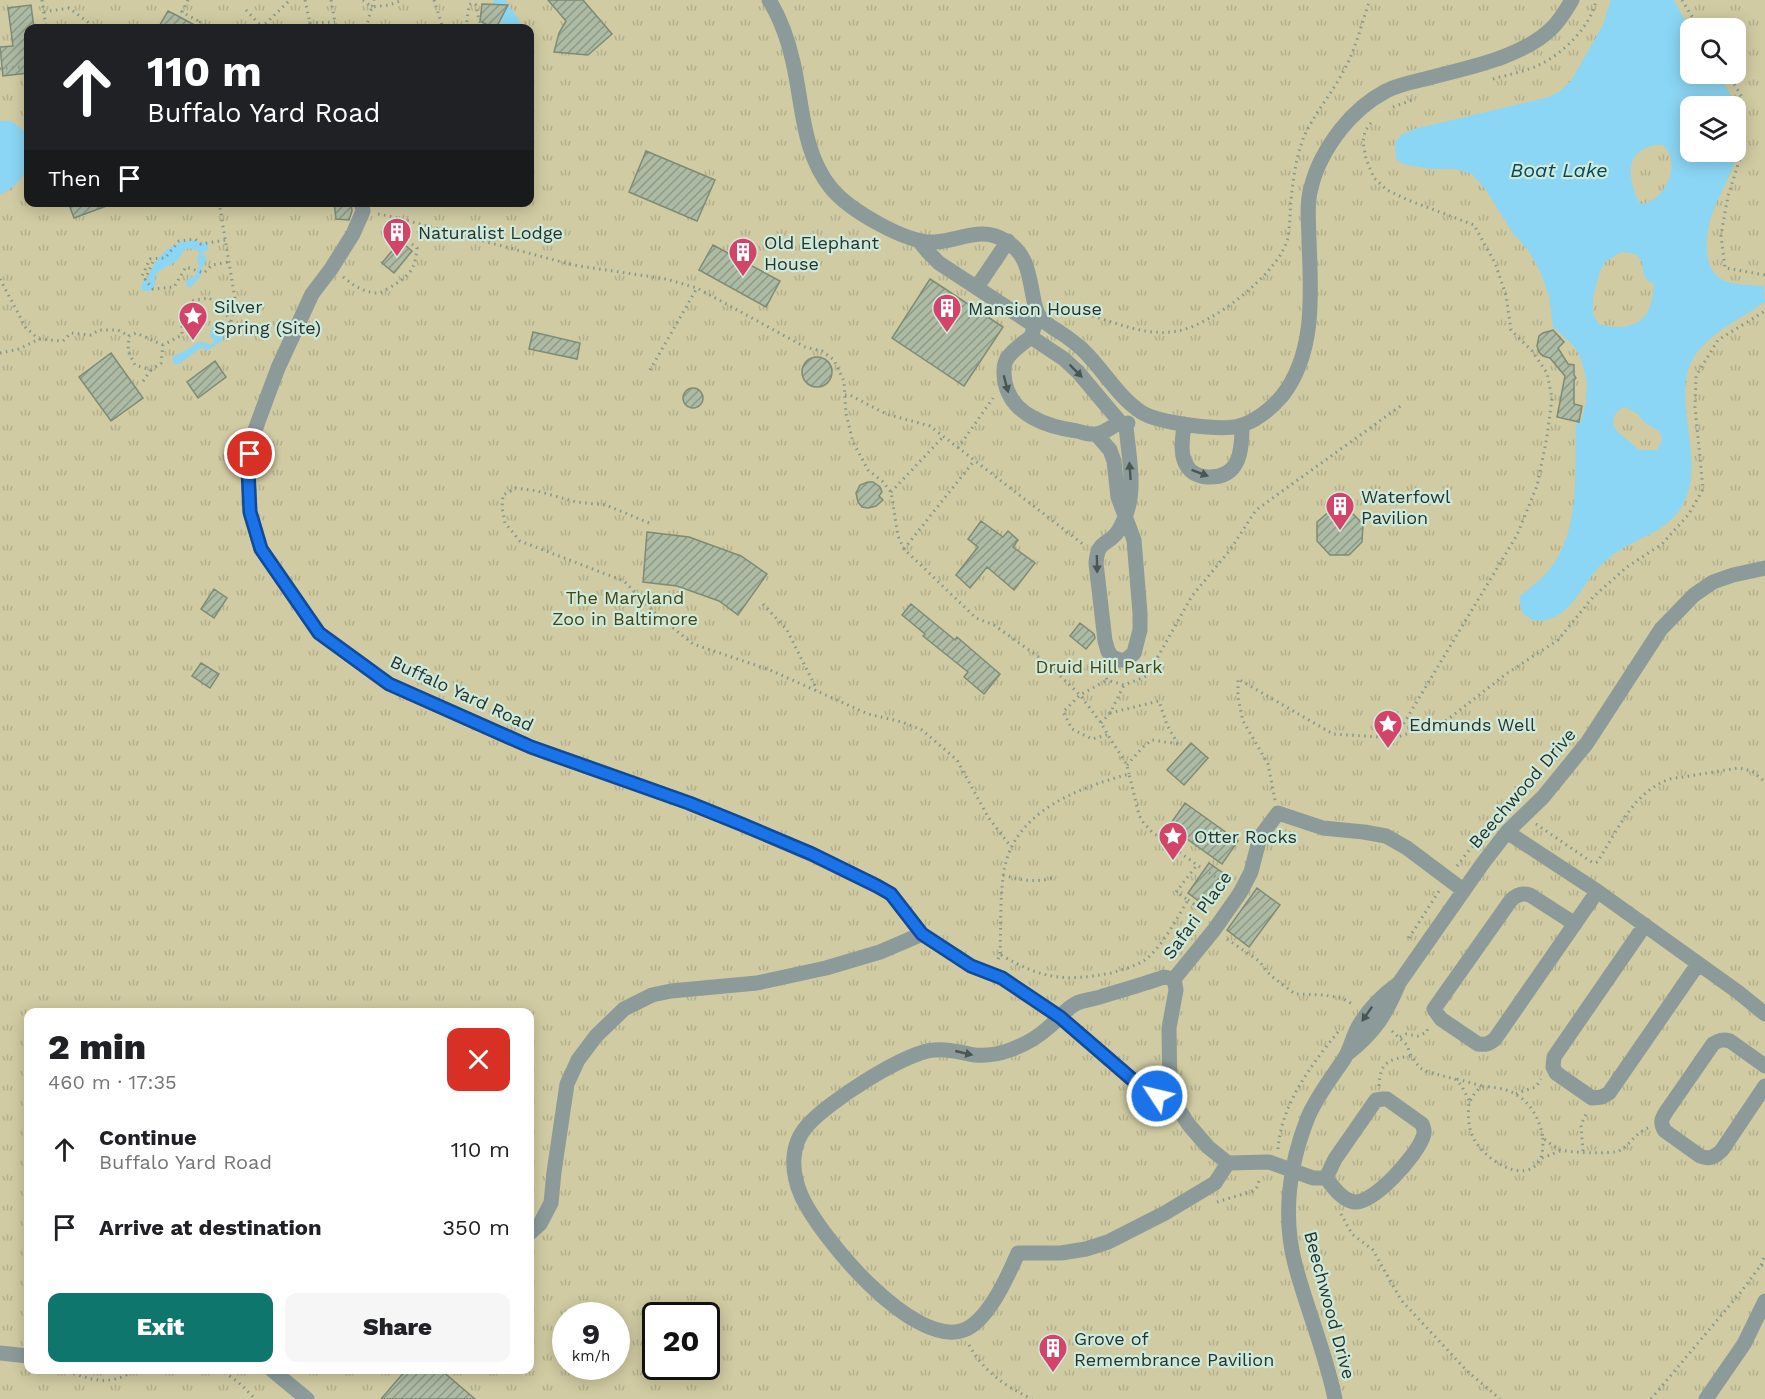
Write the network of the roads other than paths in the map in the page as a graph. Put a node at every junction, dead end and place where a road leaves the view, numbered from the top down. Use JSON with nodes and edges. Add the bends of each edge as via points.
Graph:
{"nodes":[{"id":1,"x":769,"y":0,"type":"edge"},
{"id":2,"x":1572,"y":0,"type":"edge"},
{"id":3,"x":362,"y":207,"type":"edge"},
{"id":4,"x":919,"y":241,"type":"junction"},
{"id":5,"x":1008,"y":242,"type":"junction"},
{"id":6,"x":976,"y":287,"type":"junction"},
{"id":7,"x":1034,"y":326,"type":"junction"},
{"id":8,"x":1144,"y":414,"type":"junction"},
{"id":9,"x":1123,"y":423,"type":"junction"},
{"id":10,"x":1184,"y":424,"type":"junction"},
{"id":11,"x":1242,"y":426,"type":"junction"},
{"id":12,"x":1096,"y":435,"type":"junction"},
{"id":13,"x":1125,"y":517,"type":"junction"},
{"id":14,"x":1765,"y":568,"type":"edge"},
{"id":15,"x":1507,"y":832,"type":"junction"},
{"id":16,"x":1463,"y":890,"type":"junction"},
{"id":17,"x":1592,"y":899,"type":"dead end"},
{"id":18,"x":1575,"y":924,"type":"junction"},
{"id":19,"x":1645,"y":925,"type":"junction"},
{"id":20,"x":922,"y":934,"type":"junction"},
{"id":21,"x":1698,"y":964,"type":"junction"},
{"id":22,"x":1174,"y":979,"type":"junction"},
{"id":23,"x":1765,"y":1014,"type":"edge"},
{"id":24,"x":1060,"y":1017,"type":"junction"},
{"id":25,"x":1765,"y":1066,"type":"edge"},
{"id":26,"x":1765,"y":1086,"type":"edge"},
{"id":27,"x":1170,"y":1096,"type":"junction"},
{"id":28,"x":1227,"y":1163,"type":"junction"},
{"id":29,"x":1292,"y":1170,"type":"junction"},
{"id":30,"x":1326,"y":1178,"type":"junction"},
{"id":31,"x":534,"y":1229,"type":"edge"},
{"id":32,"x":1765,"y":1301,"type":"edge"},
{"id":33,"x":0,"y":1353,"type":"edge"},
{"id":34,"x":24,"y":1356,"type":"edge"},
{"id":35,"x":277,"y":1374,"type":"edge"},
{"id":36,"x":307,"y":1399,"type":"edge"},
{"id":37,"x":1335,"y":1399,"type":"edge"},
{"id":38,"x":1706,"y":1399,"type":"edge"}],
"edges":[{"from":1,"to":4,"type":"street","via":[[780,19],[793,61],[809,145],[829,185],[861,213]]},
{"from":2,"to":11,"type":"street","via":[[1564,16],[1534,42],[1502,56],[1388,90],[1347,121],[1317,167],[1310,191],[1311,289],[1302,356],[1282,396],[1261,416]]},
{"from":3,"to":20,"type":"street","name":"Buffalo Yard Road","via":[[353,234],[312,294],[278,368],[252,438],[248,470],[250,512],[261,549],[319,633],[389,684],[531,747],[741,824],[877,886],[891,894]]},
{"from":4,"to":5,"type":"street","via":[[933,243],[984,234]]},
{"from":4,"to":6,"type":"street","via":[[939,262]]},
{"from":5,"to":6,"type":"street"},
{"from":5,"to":7,"type":"street","via":[[1025,262]]},
{"from":6,"to":7,"type":"street"},
{"from":7,"to":8,"type":"street","via":[[1083,350],[1129,403]]},
{"from":7,"to":9,"type":"street","one_way":true},
{"from":7,"to":12,"type":"street","one_way":true,"via":[[1005,362],[1003,374],[1010,397],[1019,408],[1044,423]]},
{"from":8,"to":9,"type":"street"},
{"from":8,"to":10,"type":"street"},
{"from":9,"to":12,"type":"street"},
{"from":13,"to":9,"type":"street","one_way":true,"via":[[1131,498]]},
{"from":10,"to":11,"type":"street"},
{"from":10,"to":11,"type":"street","one_way":true,"via":[[1182,444],[1187,467],[1205,477],[1218,477],[1235,466]]},
{"from":12,"to":13,"type":"street","via":[[1114,461],[1118,497]]},
{"from":13,"to":13,"type":"street","one_way":true,"via":[[1117,533],[1101,544],[1096,563],[1105,641],[1112,657],[1120,660],[1134,653],[1140,613],[1134,540]]},
{"from":14,"to":15,"type":"street","name":"Beechwood Drive","via":[[1713,582],[1680,608],[1647,649],[1581,751]]},
{"from":15,"to":16,"type":"street","name":"Beechwood Drive"},
{"from":15,"to":19,"type":"street"},
{"from":16,"to":22,"type":"street","name":"Safari Place","via":[[1386,837],[1323,828],[1278,813],[1260,837],[1251,872],[1240,893]]},
{"from":16,"to":29,"type":"street","name":"Beechwood Drive","via":[[1399,983],[1379,1022],[1347,1054],[1309,1115]]},
{"from":17,"to":18,"type":"street"},
{"from":18,"to":18,"type":"street","via":[[1490,1043],[1478,1044],[1441,1019],[1434,1009],[1517,894],[1530,895]]},
{"from":19,"to":21,"type":"street"},
{"from":19,"to":21,"type":"street","via":[[1554,1057],[1556,1073],[1592,1098],[1609,1093]]},
{"from":20,"to":24,"type":"street","name":"Buffalo Yard Road","via":[[971,966],[1002,978]]},
{"from":20,"to":31,"type":"street","via":[[826,969],[757,983],[671,991],[652,995],[624,1009],[596,1036],[567,1084],[551,1203]]},
{"from":21,"to":23,"type":"street"},
{"from":22,"to":24,"type":"street","via":[[1164,977],[1076,1004]]},
{"from":22,"to":27,"type":"street","name":"Safari Place","via":[[1176,990],[1169,1028]]},
{"from":24,"to":27,"type":"street","name":"Buffalo Yard Road","via":[[1141,1087],[1157,1096]]},
{"from":28,"to":24,"type":"street","one_way":true,"via":[[1215,1184],[1108,1242],[1061,1253],[1018,1253],[1004,1285],[975,1324],[964,1330],[936,1330],[880,1295],[833,1245],[800,1193],[794,1160],[801,1134],[833,1102],[908,1059],[932,1050],[996,1055],[1032,1040]]},
{"from":25,"to":26,"type":"street","via":[[1730,1041],[1718,1041],[1668,1109],[1661,1125],[1700,1156],[1712,1157],[1722,1150]]},
{"from":27,"to":28,"type":"street","via":[[1189,1125]]},
{"from":28,"to":29,"type":"street","via":[[1269,1162]]},
{"from":29,"to":30,"type":"street"},
{"from":29,"to":37,"type":"street","name":"Beechwood Drive","via":[[1288,1200],[1290,1247]]},
{"from":30,"to":30,"type":"street","via":[[1346,1198],[1365,1200],[1395,1175],[1423,1139],[1422,1124],[1387,1100],[1379,1099],[1335,1159]]},
{"from":32,"to":38,"type":"street","via":[[1744,1344]]},
{"from":33,"to":34,"type":"street"},
{"from":35,"to":36,"type":"street"}]}
